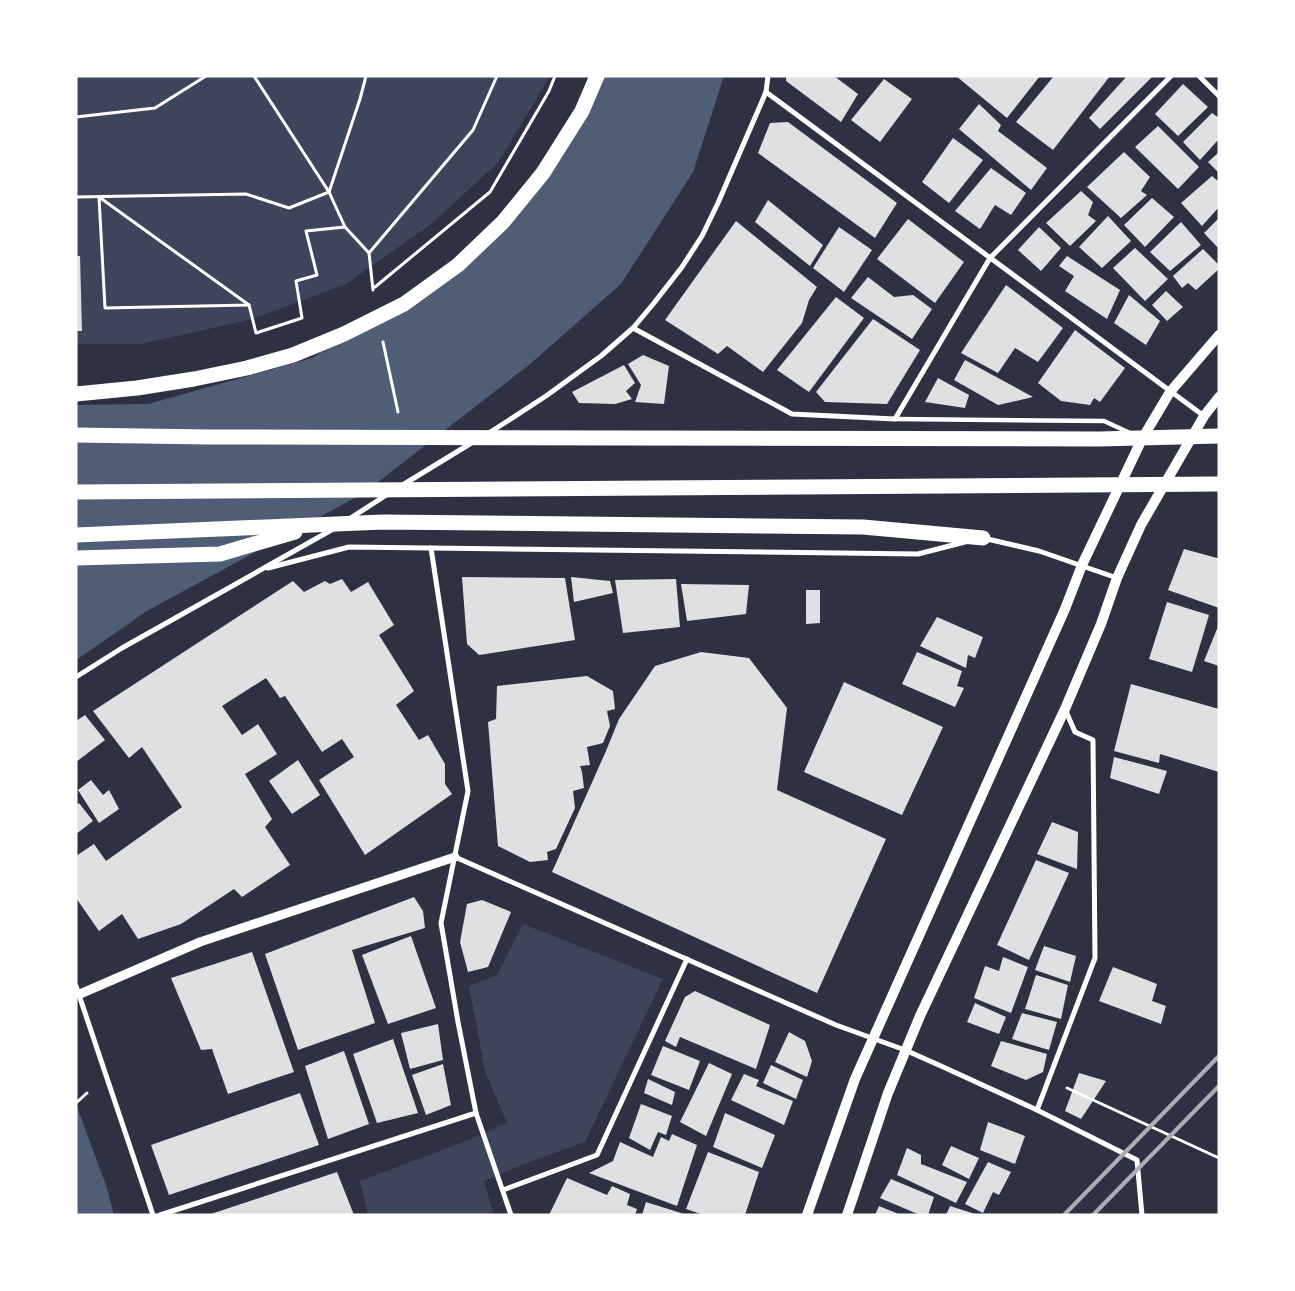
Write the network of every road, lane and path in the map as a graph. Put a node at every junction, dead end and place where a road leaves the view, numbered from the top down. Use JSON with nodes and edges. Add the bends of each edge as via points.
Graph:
{"nodes":[{"id":1,"x":206,"y":76,"type":"edge"},
{"id":2,"x":254,"y":76,"type":"edge"},
{"id":3,"x":366,"y":76,"type":"edge"},
{"id":4,"x":497,"y":76,"type":"edge"},
{"id":5,"x":555,"y":76,"type":"edge"},
{"id":6,"x":597,"y":76,"type":"edge"},
{"id":7,"x":768,"y":76,"type":"edge"},
{"id":8,"x":1171,"y":76,"type":"edge"},
{"id":9,"x":1199,"y":76,"type":"edge"},
{"id":10,"x":766,"y":92,"type":"junction"},
{"id":11,"x":1219,"y":96,"type":"edge"},
{"id":12,"x":76,"y":117,"type":"edge"},
{"id":13,"x":328,"y":192,"type":"junction"},
{"id":14,"x":76,"y":196,"type":"edge"},
{"id":15,"x":99,"y":197,"type":"junction"},
{"id":16,"x":346,"y":227,"type":"junction"},
{"id":17,"x":369,"y":253,"type":"junction"},
{"id":18,"x":990,"y":258,"type":"junction"},
{"id":19,"x":373,"y":289,"type":"junction"},
{"id":20,"x":374,"y":296,"type":"dead end"},
{"id":21,"x":249,"y":306,"type":"junction"},
{"id":22,"x":633,"y":328,"type":"junction"},
{"id":23,"x":381,"y":333,"type":"dead end"},
{"id":24,"x":1219,"y":335,"type":"edge"},
{"id":25,"x":1170,"y":392,"type":"junction"},
{"id":26,"x":76,"y":394,"type":"edge"},
{"id":27,"x":1219,"y":398,"type":"edge"},
{"id":28,"x":1204,"y":416,"type":"junction"},
{"id":29,"x":895,"y":418,"type":"junction"},
{"id":30,"x":400,"y":420,"type":"dead end"},
{"id":31,"x":76,"y":435,"type":"edge"},
{"id":32,"x":1219,"y":436,"type":"edge"},
{"id":33,"x":1142,"y":439,"type":"junction"},
{"id":34,"x":1219,"y":484,"type":"edge"},
{"id":35,"x":76,"y":492,"type":"edge"},
{"id":36,"x":318,"y":525,"type":"junction"},
{"id":37,"x":76,"y":536,"type":"edge"},
{"id":38,"x":983,"y":538,"type":"junction"},
{"id":39,"x":431,"y":548,"type":"junction"},
{"id":40,"x":76,"y":558,"type":"edge"},
{"id":41,"x":1082,"y":565,"type":"junction"},
{"id":42,"x":259,"y":571,"type":"junction"},
{"id":43,"x":1117,"y":578,"type":"junction"},
{"id":44,"x":76,"y":677,"type":"edge"},
{"id":45,"x":1065,"y":709,"type":"junction"},
{"id":46,"x":455,"y":857,"type":"junction"},
{"id":47,"x":687,"y":959,"type":"junction"},
{"id":48,"x":77,"y":993,"type":"edge"},
{"id":49,"x":874,"y":1039,"type":"junction"},
{"id":50,"x":905,"y":1050,"type":"junction"},
{"id":51,"x":1049,"y":1079,"type":"junction"},
{"id":52,"x":87,"y":1093,"type":"dead end"},
{"id":53,"x":76,"y":1103,"type":"edge"},
{"id":54,"x":1037,"y":1110,"type":"junction"},
{"id":55,"x":476,"y":1113,"type":"junction"},
{"id":56,"x":1219,"y":1158,"type":"edge"},
{"id":57,"x":503,"y":1190,"type":"junction"},
{"id":58,"x":153,"y":1215,"type":"edge"},
{"id":59,"x":160,"y":1215,"type":"edge"},
{"id":60,"x":511,"y":1215,"type":"edge"},
{"id":61,"x":807,"y":1215,"type":"edge"},
{"id":62,"x":848,"y":1215,"type":"edge"},
{"id":63,"x":1142,"y":1215,"type":"edge"}],
"edges":[{"from":1,"to":12,"type":"path","via":[[155,108]]},
{"from":2,"to":13,"type":"path"},
{"from":3,"to":13,"type":"path"},
{"from":4,"to":17,"type":"path","via":[[472,130]]},
{"from":5,"to":19,"type":"path","via":[[550,91],[490,192]]},
{"from":6,"to":26,"type":"highway","via":[[582,111],[543,173],[503,222],[458,265],[404,304],[293,355],[247,368],[147,387]]},
{"from":7,"to":10,"type":"street"},
{"from":8,"to":18,"type":"street"},
{"from":9,"to":11,"type":"street"},
{"from":10,"to":18,"type":"street"},
{"from":10,"to":22,"type":"street","via":[[702,236],[682,267]]},
{"from":13,"to":15,"type":"path","via":[[289,208],[246,194]]},
{"from":13,"to":16,"type":"path"},
{"from":14,"to":15,"type":"path"},
{"from":15,"to":21,"type":"path"},
{"from":15,"to":21,"type":"path","via":[[105,308]]},
{"from":16,"to":17,"type":"path"},
{"from":16,"to":21,"type":"path","via":[[306,231],[317,276],[296,281],[302,318],[256,333]]},
{"from":17,"to":19,"type":"path"},
{"from":18,"to":25,"type":"street"},
{"from":18,"to":29,"type":"street"},
{"from":19,"to":20,"type":"path"},
{"from":22,"to":29,"type":"street","via":[[792,414]]},
{"from":22,"to":42,"type":"street","via":[[601,356],[497,428]]},
{"from":23,"to":30,"type":"path"},
{"from":24,"to":25,"type":"main road"},
{"from":25,"to":28,"type":"street"},
{"from":25,"to":33,"type":"main road"},
{"from":27,"to":28,"type":"main road"},
{"from":28,"to":43,"type":"main road","via":[[1141,525]]},
{"from":29,"to":33,"type":"street","via":[[1104,421]]},
{"from":31,"to":32,"type":"highway","via":[[1060,439]]},
{"from":33,"to":41,"type":"main road"},
{"from":34,"to":35,"type":"highway"},
{"from":36,"to":37,"type":"highway"},
{"from":36,"to":38,"type":"highway","via":[[383,522],[863,527]]},
{"from":36,"to":40,"type":"highway","via":[[220,554]]},
{"from":38,"to":39,"type":"street","via":[[918,554]]},
{"from":38,"to":41,"type":"street"},
{"from":39,"to":42,"type":"street","via":[[349,547]]},
{"from":39,"to":46,"type":"street","via":[[468,791]]},
{"from":41,"to":43,"type":"street"},
{"from":41,"to":49,"type":"main road"},
{"from":42,"to":44,"type":"street"},
{"from":43,"to":45,"type":"main road"},
{"from":45,"to":50,"type":"main road"},
{"from":45,"to":51,"type":"street","via":[[1075,732],[1093,740],[1095,958]]},
{"from":46,"to":47,"type":"street"},
{"from":46,"to":48,"type":"street","via":[[200,942]]},
{"from":46,"to":55,"type":"street","via":[[441,924]]},
{"from":47,"to":49,"type":"street"},
{"from":47,"to":57,"type":"street","via":[[597,1155]]},
{"from":48,"to":58,"type":"street"},
{"from":49,"to":50,"type":"street"},
{"from":49,"to":61,"type":"main road","via":[[855,1078]]},
{"from":50,"to":54,"type":"street"},
{"from":50,"to":62,"type":"main road"},
{"from":51,"to":54,"type":"street"},
{"from":51,"to":56,"type":"path"},
{"from":52,"to":53,"type":"path"},
{"from":54,"to":63,"type":"street","via":[[1137,1160]]},
{"from":55,"to":57,"type":"street"},
{"from":55,"to":59,"type":"street"},
{"from":57,"to":60,"type":"street"}]}
